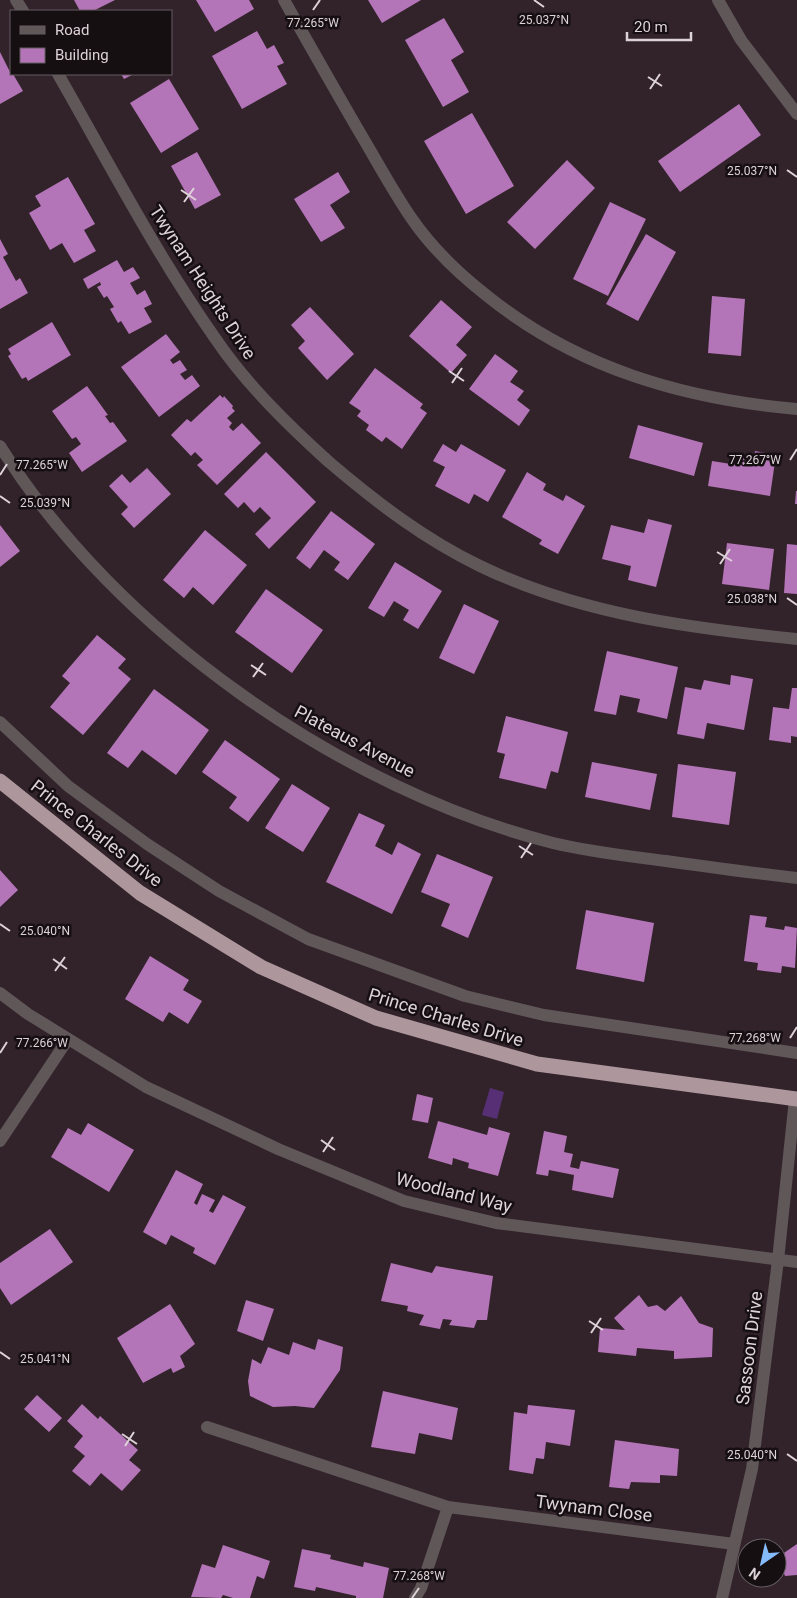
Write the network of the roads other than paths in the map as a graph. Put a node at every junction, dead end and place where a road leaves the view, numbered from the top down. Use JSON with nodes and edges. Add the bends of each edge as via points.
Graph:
{"nodes":[{"id":1,"x":284,"y":0,"type":"edge"},
{"id":2,"x":718,"y":0,"type":"edge"},
{"id":3,"x":59,"y":75,"type":"edge"},
{"id":4,"x":797,"y":114,"type":"edge"},
{"id":5,"x":797,"y":409,"type":"edge"},
{"id":6,"x":0,"y":446,"type":"edge"},
{"id":7,"x":797,"y":639,"type":"edge"},
{"id":8,"x":0,"y":722,"type":"edge"},
{"id":9,"x":0,"y":781,"type":"edge"},
{"id":10,"x":797,"y":878,"type":"edge"},
{"id":11,"x":0,"y":993,"type":"edge"},
{"id":12,"x":68,"y":1039,"type":"junction"},
{"id":13,"x":797,"y":1053,"type":"edge"},
{"id":14,"x":796,"y":1099,"type":"edge"},
{"id":15,"x":0,"y":1141,"type":"edge"},
{"id":16,"x":778,"y":1260,"type":"junction"},
{"id":17,"x":797,"y":1262,"type":"edge"},
{"id":18,"x":207,"y":1427,"type":"dead end"},
{"id":19,"x":448,"y":1507,"type":"junction"},
{"id":20,"x":734,"y":1544,"type":"junction"},
{"id":21,"x":415,"y":1598,"type":"edge"},
{"id":22,"x":722,"y":1598,"type":"edge"}],
"edges":[{"from":1,"to":5,"type":"street","via":[[412,220],[457,270],[505,310],[544,336],[627,375],[673,389]]},
{"from":2,"to":4,"type":"street","via":[[742,40]]},
{"from":3,"to":7,"type":"street","name":"Twynam Heights Drive","via":[[155,244],[216,340],[245,378],[302,437],[389,511],[479,566],[585,605],[709,630]]},
{"from":6,"to":10,"type":"street","name":"Plateaus Avenue","via":[[36,500],[77,549],[162,631],[249,700],[294,731],[343,758],[447,808],[554,843],[609,854]]},
{"from":8,"to":13,"type":"street","via":[[68,786],[147,844],[219,891],[308,939],[465,996],[544,1015]]},
{"from":9,"to":14,"type":"highway","name":"Prince Charles Drive","via":[[140,893],[261,967],[376,1018],[537,1064]]},
{"from":11,"to":12,"type":"street","name":"Woodland Way"},
{"from":12,"to":15,"type":"street"},
{"from":12,"to":16,"type":"street","name":"Woodland Way","via":[[146,1087],[278,1149],[404,1201],[496,1223]]},
{"from":14,"to":16,"type":"street","name":"Sassoon Drive"},
{"from":16,"to":17,"type":"street","name":"Woodland Way"},
{"from":16,"to":20,"type":"street","name":"Sassoon Drive","via":[[752,1469]]},
{"from":18,"to":19,"type":"street","name":"Twynam Close"},
{"from":19,"to":20,"type":"street","name":"Twynam Close"},
{"from":19,"to":21,"type":"street"},
{"from":20,"to":22,"type":"street","name":"Sassoon Drive"}]}
